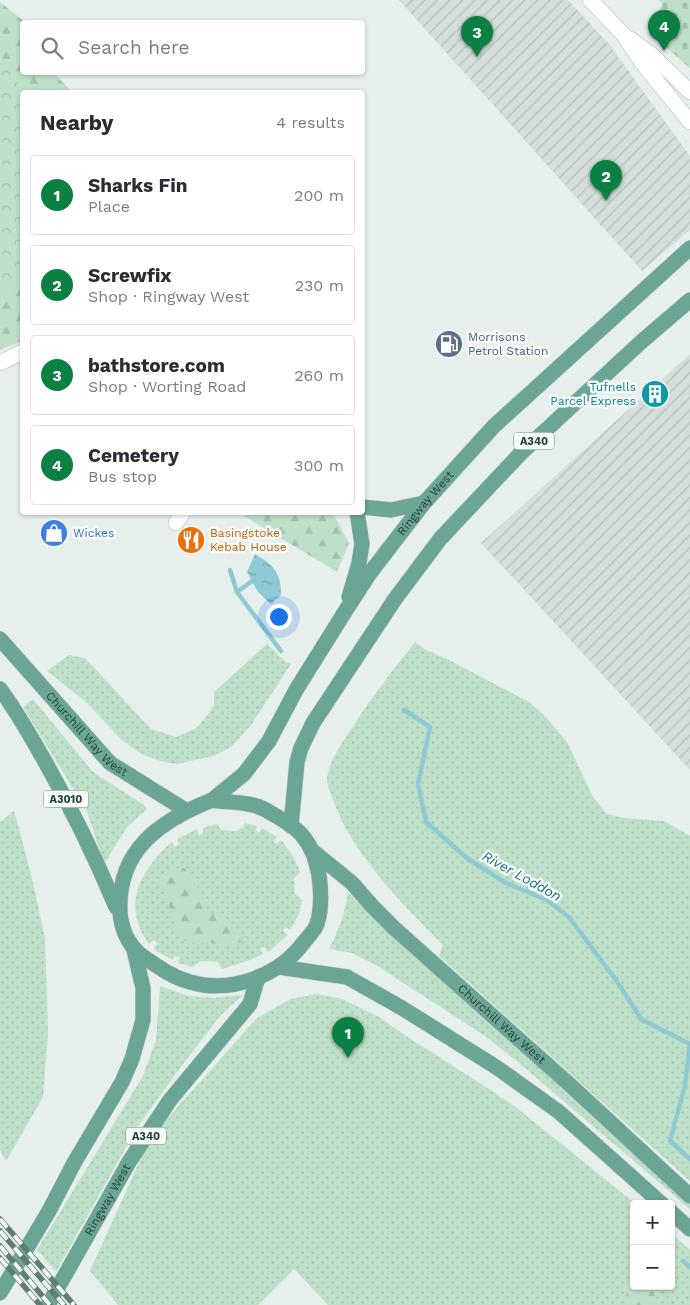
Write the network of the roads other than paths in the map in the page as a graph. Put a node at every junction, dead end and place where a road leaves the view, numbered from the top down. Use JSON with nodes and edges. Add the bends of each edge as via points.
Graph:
{"nodes":[{"id":1,"x":590,"y":0,"type":"edge"},
{"id":2,"x":623,"y":34,"type":"junction"},
{"id":3,"x":690,"y":92,"type":"edge"},
{"id":4,"x":690,"y":122,"type":"edge"},
{"id":5,"x":690,"y":248,"type":"edge"},
{"id":6,"x":690,"y":300,"type":"edge"},
{"id":7,"x":20,"y":353,"type":"edge"},
{"id":8,"x":0,"y":363,"type":"edge"},
{"id":9,"x":424,"y":503,"type":"junction"},
{"id":10,"x":365,"y":507,"type":"edge"},
{"id":11,"x":357,"y":515,"type":"edge"},
{"id":12,"x":346,"y":610,"type":"junction"},
{"id":13,"x":0,"y":639,"type":"edge"},
{"id":14,"x":0,"y":689,"type":"edge"},
{"id":15,"x":212,"y":800,"type":"junction"},
{"id":16,"x":187,"y":811,"type":"junction"},
{"id":17,"x":291,"y":826,"type":"junction"},
{"id":18,"x":314,"y":852,"type":"junction"},
{"id":19,"x":120,"y":915,"type":"junction"},
{"id":20,"x":134,"y":950,"type":"junction"},
{"id":21,"x":279,"y":967,"type":"junction"},
{"id":22,"x":258,"y":977,"type":"junction"},
{"id":23,"x":690,"y":1196,"type":"edge"},
{"id":24,"x":658,"y":1200,"type":"edge"},
{"id":25,"x":675,"y":1216,"type":"edge"},
{"id":26,"x":690,"y":1229,"type":"edge"},
{"id":27,"x":0,"y":1293,"type":"edge"},
{"id":28,"x":48,"y":1305,"type":"edge"}],
"edges":[{"from":1,"to":2,"type":"street"},
{"from":2,"to":3,"type":"street","via":[[652,55]]},
{"from":2,"to":4,"type":"street"},
{"from":5,"to":9,"type":"main road","name":"Ringway West","number":"A340","via":[[494,426]]},
{"from":6,"to":17,"type":"main road","number":"A340","via":[[520,454],[440,539],[395,599],[313,723],[298,762]]},
{"from":7,"to":8,"type":"street"},
{"from":9,"to":10,"type":"main road","via":[[392,510]]},
{"from":9,"to":12,"type":"main road","name":"Ringway West","number":"A340"},
{"from":11,"to":12,"type":"main road","via":[[362,544]]},
{"from":12,"to":15,"type":"main road","name":"Ringway West","number":"A340","via":[[296,690],[269,741],[244,774]]},
{"from":13,"to":16,"type":"main road","name":"Churchill Way West","via":[[110,763]]},
{"from":14,"to":19,"type":"main road","number":"A3010","via":[[15,709],[70,805]]},
{"from":15,"to":16,"type":"main road","name":"Ringway West"},
{"from":15,"to":17,"type":"main road","via":[[263,808]]},
{"from":16,"to":19,"type":"main road","name":"Ringway West","via":[[160,826],[133,854],[119,892]]},
{"from":17,"to":18,"type":"main road"},
{"from":18,"to":21,"type":"main road","via":[[321,890],[317,924],[296,954]]},
{"from":18,"to":23,"type":"main road","name":"Churchill Way West","via":[[352,883],[394,928]]},
{"from":19,"to":20,"type":"main road"},
{"from":20,"to":22,"type":"main road","via":[[172,976],[191,983],[227,985]]},
{"from":20,"to":27,"type":"main road","via":[[143,988],[143,1020],[132,1059],[122,1082]]},
{"from":21,"to":22,"type":"main road"},
{"from":21,"to":24,"type":"main road","via":[[348,978],[434,1028],[559,1112]]},
{"from":22,"to":28,"type":"main road","name":"Ringway West","number":"A340","via":[[250,1004],[170,1100],[129,1162]]},
{"from":25,"to":26,"type":"main road"}]}
